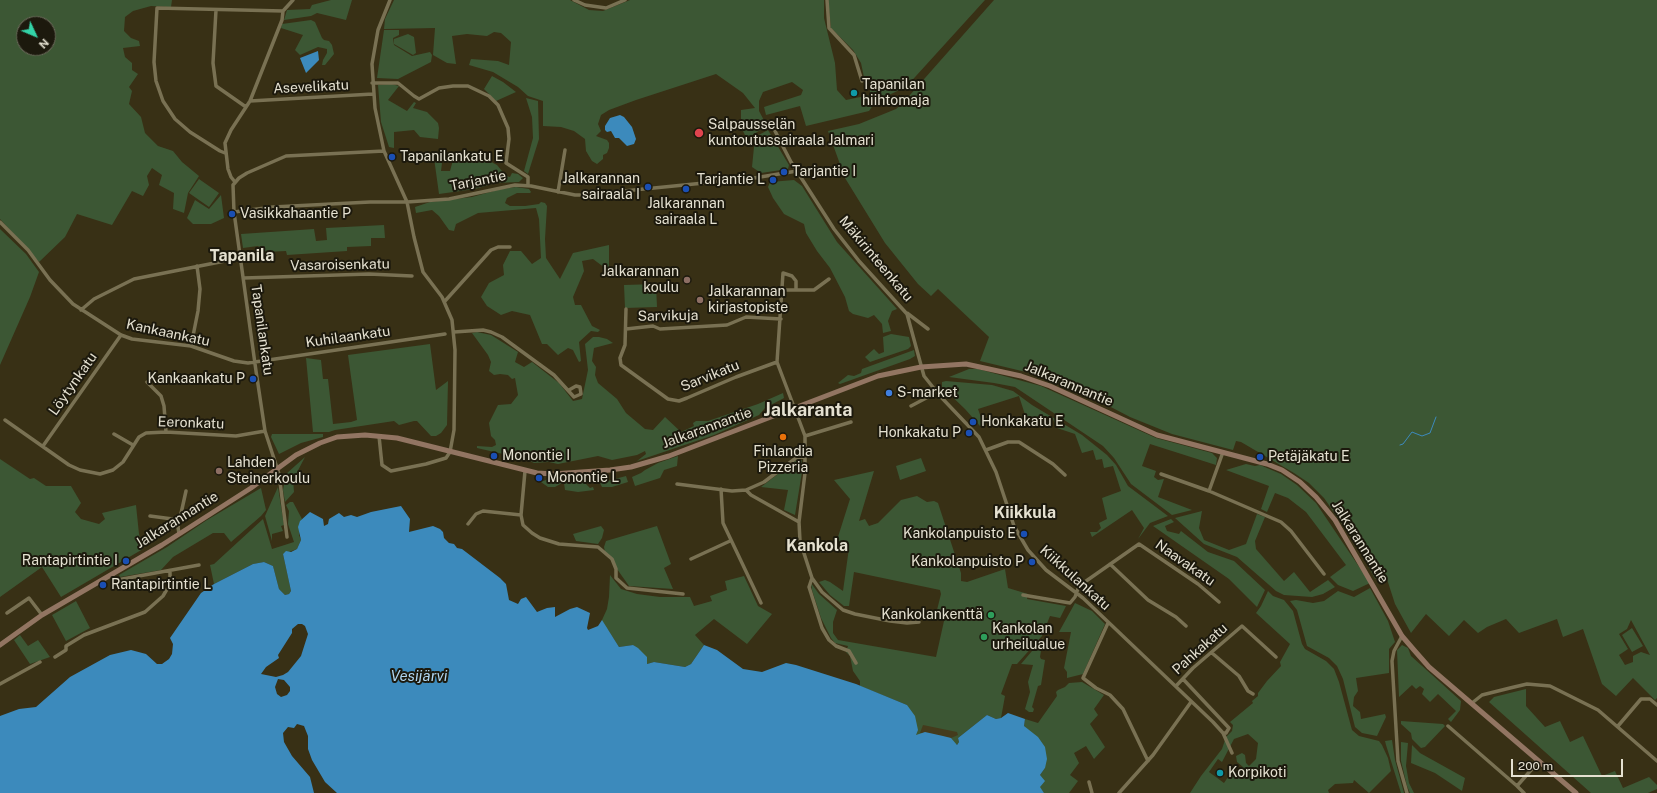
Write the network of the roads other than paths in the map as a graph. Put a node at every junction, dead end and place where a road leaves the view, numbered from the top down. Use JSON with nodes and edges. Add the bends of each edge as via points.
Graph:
{"nodes":[{"id":1,"x":293,"y":0,"type":"edge"},
{"id":2,"x":390,"y":0,"type":"edge"},
{"id":3,"x":574,"y":0,"type":"edge"},
{"id":4,"x":625,"y":0,"type":"edge"},
{"id":5,"x":827,"y":0,"type":"edge"},
{"id":6,"x":216,"y":10,"type":"junction"},
{"id":7,"x":283,"y":12,"type":"junction"},
{"id":8,"x":862,"y":82,"type":"dead end"},
{"id":9,"x":372,"y":83,"type":"junction"},
{"id":10,"x":373,"y":94,"type":"junction"},
{"id":11,"x":250,"y":101,"type":"junction"},
{"id":12,"x":246,"y":107,"type":"junction"},
{"id":13,"x":775,"y":131,"type":"dead end"},
{"id":14,"x":565,"y":150,"type":"dead end"},
{"id":15,"x":384,"y":151,"type":"junction"},
{"id":16,"x":225,"y":153,"type":"junction"},
{"id":17,"x":798,"y":172,"type":"junction"},
{"id":18,"x":235,"y":182,"type":"junction"},
{"id":19,"x":528,"y":186,"type":"junction"},
{"id":20,"x":558,"y":192,"type":"junction"},
{"id":21,"x":407,"y":202,"type":"junction"},
{"id":22,"x":234,"y":212,"type":"junction"},
{"id":23,"x":0,"y":222,"type":"edge"},
{"id":24,"x":510,"y":247,"type":"dead end"},
{"id":25,"x":240,"y":258,"type":"junction"},
{"id":26,"x":197,"y":266,"type":"junction"},
{"id":27,"x":412,"y":276,"type":"dead end"},
{"id":28,"x":244,"y":278,"type":"junction"},
{"id":29,"x":829,"y":279,"type":"dead end"},
{"id":30,"x":782,"y":290,"type":"junction"},
{"id":31,"x":796,"y":290,"type":"junction"},
{"id":32,"x":445,"y":301,"type":"junction"},
{"id":33,"x":626,"y":309,"type":"dead end"},
{"id":34,"x":81,"y":310,"type":"junction"},
{"id":35,"x":904,"y":311,"type":"junction"},
{"id":36,"x":781,"y":319,"type":"junction"},
{"id":37,"x":626,"y":328,"type":"junction"},
{"id":38,"x":928,"y":329,"type":"dead end"},
{"id":39,"x":454,"y":332,"type":"junction"},
{"id":40,"x":445,"y":334,"type":"dead end"},
{"id":41,"x":121,"y":335,"type":"junction"},
{"id":42,"x":191,"y":346,"type":"junction"},
{"id":43,"x":255,"y":362,"type":"junction"},
{"id":44,"x":777,"y":362,"type":"junction"},
{"id":45,"x":921,"y":367,"type":"junction"},
{"id":46,"x":148,"y":382,"type":"dead end"},
{"id":47,"x":569,"y":390,"type":"dead end"},
{"id":48,"x":935,"y":391,"type":"junction"},
{"id":49,"x":911,"y":406,"type":"dead end"},
{"id":50,"x":795,"y":408,"type":"junction"},
{"id":51,"x":5,"y":420,"type":"dead end"},
{"id":52,"x":851,"y":422,"type":"dead end"},
{"id":53,"x":265,"y":431,"type":"junction"},
{"id":54,"x":166,"y":432,"type":"junction"},
{"id":55,"x":114,"y":434,"type":"dead end"},
{"id":56,"x":379,"y":436,"type":"junction"},
{"id":57,"x":805,"y":436,"type":"junction"},
{"id":58,"x":132,"y":445,"type":"junction"},
{"id":59,"x":43,"y":446,"type":"junction"},
{"id":60,"x":986,"y":450,"type":"junction"},
{"id":61,"x":450,"y":452,"type":"junction"},
{"id":62,"x":1223,"y":452,"type":"junction"},
{"id":63,"x":806,"y":456,"type":"junction"},
{"id":64,"x":277,"y":468,"type":"junction"},
{"id":65,"x":525,"y":471,"type":"junction"},
{"id":66,"x":1161,"y":474,"type":"dead end"},
{"id":67,"x":1065,"y":475,"type":"dead end"},
{"id":68,"x":677,"y":484,"type":"dead end"},
{"id":69,"x":721,"y":489,"type":"junction"},
{"id":70,"x":746,"y":490,"type":"junction"},
{"id":71,"x":186,"y":491,"type":"dead end"},
{"id":72,"x":1209,"y":491,"type":"junction"},
{"id":73,"x":521,"y":515,"type":"junction"},
{"id":74,"x":150,"y":516,"type":"dead end"},
{"id":75,"x":180,"y":520,"type":"junction"},
{"id":76,"x":799,"y":522,"type":"junction"},
{"id":77,"x":468,"y":524,"type":"dead end"},
{"id":78,"x":179,"y":534,"type":"junction"},
{"id":79,"x":288,"y":536,"type":"dead end"},
{"id":80,"x":730,"y":541,"type":"junction"},
{"id":81,"x":691,"y":559,"type":"dead end"},
{"id":82,"x":1110,"y":564,"type":"junction"},
{"id":83,"x":199,"y":565,"type":"dead end"},
{"id":84,"x":170,"y":571,"type":"junction"},
{"id":85,"x":1324,"y":574,"type":"dead end"},
{"id":86,"x":111,"y":575,"type":"junction"},
{"id":87,"x":812,"y":578,"type":"junction"},
{"id":88,"x":1076,"y":591,"type":"junction"},
{"id":89,"x":683,"y":594,"type":"dead end"},
{"id":90,"x":1023,"y":595,"type":"dead end"},
{"id":91,"x":1219,"y":602,"type":"dead end"},
{"id":92,"x":761,"y":603,"type":"dead end"},
{"id":93,"x":6,"y":613,"type":"dead end"},
{"id":94,"x":42,"y":615,"type":"junction"},
{"id":95,"x":919,"y":622,"type":"dead end"},
{"id":96,"x":1108,"y":623,"type":"junction"},
{"id":97,"x":1186,"y":626,"type":"dead end"},
{"id":98,"x":1402,"y":636,"type":"junction"},
{"id":99,"x":0,"y":645,"type":"edge"},
{"id":100,"x":1212,"y":653,"type":"junction"},
{"id":101,"x":55,"y":657,"type":"dead end"},
{"id":102,"x":1276,"y":657,"type":"dead end"},
{"id":103,"x":40,"y":662,"type":"dead end"},
{"id":104,"x":856,"y":663,"type":"dead end"},
{"id":105,"x":1183,"y":679,"type":"junction"},
{"id":106,"x":0,"y":684,"type":"edge"},
{"id":107,"x":1176,"y":686,"type":"junction"},
{"id":108,"x":1253,"y":694,"type":"dead end"},
{"id":109,"x":1191,"y":702,"type":"junction"},
{"id":110,"x":1472,"y":703,"type":"junction"},
{"id":111,"x":1657,"y":705,"type":"edge"},
{"id":112,"x":1448,"y":726,"type":"dead end"},
{"id":113,"x":1618,"y":726,"type":"junction"},
{"id":114,"x":1223,"y":732,"type":"junction"},
{"id":115,"x":1232,"y":753,"type":"dead end"},
{"id":116,"x":1148,"y":761,"type":"junction"},
{"id":117,"x":1539,"y":761,"type":"junction"},
{"id":118,"x":1657,"y":761,"type":"edge"},
{"id":119,"x":1089,"y":782,"type":"dead end"},
{"id":120,"x":1516,"y":786,"type":"junction"},
{"id":121,"x":1092,"y":793,"type":"edge"},
{"id":122,"x":1119,"y":793,"type":"edge"},
{"id":123,"x":1407,"y":793,"type":"edge"},
{"id":124,"x":1524,"y":793,"type":"edge"},
{"id":125,"x":1576,"y":793,"type":"edge"}],
"edges":[{"from":1,"to":7,"type":"street"},
{"from":2,"to":9,"type":"street","via":[[374,44]]},
{"from":3,"to":4,"type":"street","via":[[585,5],[606,8]]},
{"from":5,"to":8,"type":"street","via":[[828,28],[854,56]]},
{"from":6,"to":7,"type":"street"},
{"from":6,"to":12,"type":"street","via":[[213,63],[216,86]]},
{"from":6,"to":16,"type":"street","via":[[157,8],[154,62],[156,81],[163,101],[175,119],[190,132]]},
{"from":7,"to":11,"type":"street"},
{"from":9,"to":10,"type":"street"},
{"from":9,"to":19,"type":"street","via":[[398,83],[419,99],[439,88],[453,86],[468,86],[489,96],[498,105],[508,128],[506,163],[528,177]]},
{"from":10,"to":11,"type":"street","name":"Asevelikatu"},
{"from":10,"to":15,"type":"street"},
{"from":11,"to":12,"type":"street"},
{"from":12,"to":16,"type":"street","via":[[226,137]]},
{"from":13,"to":17,"type":"street","name":"Mäkirinteenkatu"},
{"from":14,"to":20,"type":"street"},
{"from":15,"to":18,"type":"street","via":[[286,156],[261,165]]},
{"from":15,"to":21,"type":"street"},
{"from":16,"to":18,"type":"street","via":[[231,177]]},
{"from":17,"to":20,"type":"street","name":"Tarjantie","via":[[610,193],[575,195]]},
{"from":17,"to":35,"type":"street","name":"Mäkirinteenkatu","via":[[846,245]]},
{"from":18,"to":22,"type":"street","name":"Tapanilankatu","via":[[232,192]]},
{"from":19,"to":20,"type":"street","name":"Tarjantie"},
{"from":19,"to":21,"type":"street","name":"Tarjantie","via":[[501,187],[449,198]]},
{"from":21,"to":22,"type":"street","name":"Tarjantie","via":[[273,207]]},
{"from":21,"to":32,"type":"street","via":[[423,272]]},
{"from":22,"to":25,"type":"street","name":"Tapanilankatu"},
{"from":23,"to":34,"type":"street","name":"Kankaankatu","via":[[28,250],[61,294]]},
{"from":24,"to":32,"type":"street","via":[[491,250]]},
{"from":25,"to":26,"type":"street"},
{"from":25,"to":28,"type":"street","name":"Tapanilankatu"},
{"from":26,"to":34,"type":"street","via":[[134,279],[94,299]]},
{"from":26,"to":42,"type":"street","via":[[199,306]]},
{"from":27,"to":28,"type":"street","name":"Vasaroisenkatu","via":[[369,274]]},
{"from":28,"to":43,"type":"street","name":"Tapanilankatu"},
{"from":29,"to":31,"type":"street","via":[[814,290]]},
{"from":30,"to":31,"type":"street"},
{"from":30,"to":31,"type":"street","via":[[783,273],[792,276],[796,281]]},
{"from":30,"to":36,"type":"street"},
{"from":32,"to":39,"type":"street"},
{"from":33,"to":37,"type":"street","name":"Sarvikatu"},
{"from":34,"to":41,"type":"street","name":"Kankaankatu"},
{"from":35,"to":38,"type":"street"},
{"from":35,"to":45,"type":"street","name":"Mäkirinteenkatu"},
{"from":36,"to":37,"type":"street","name":"Sarvikuja","via":[[746,317],[727,325],[660,329],[653,326]]},
{"from":36,"to":44,"type":"street"},
{"from":37,"to":44,"type":"street","name":"Sarvikatu","via":[[621,364],[660,395],[673,401],[687,398]]},
{"from":39,"to":47,"type":"street","via":[[483,330],[496,334],[554,375]]},
{"from":39,"to":61,"type":"street","via":[[454,430]]},
{"from":40,"to":43,"type":"street","name":"Kuhilaankatu"},
{"from":41,"to":42,"type":"street","name":"Kankaankatu","via":[[132,339]]},
{"from":41,"to":59,"type":"street","name":"Löytynkatu"},
{"from":42,"to":43,"type":"street","name":"Kankaankatu","via":[[241,363]]},
{"from":43,"to":53,"type":"street","name":"Tapanilankatu"},
{"from":44,"to":50,"type":"street"},
{"from":45,"to":48,"type":"street","name":"Kiikkulankatu"},
{"from":45,"to":50,"type":"main road","name":"Jalkarannantie","via":[[878,376]]},
{"from":45,"to":62,"type":"main road","name":"Jalkarannantie","via":[[966,364],[1021,376],[1081,399],[1158,435]]},
{"from":46,"to":54,"type":"street","via":[[161,396]]},
{"from":48,"to":49,"type":"street"},
{"from":48,"to":60,"type":"street","name":"Kiikkulankatu","via":[[974,430]]},
{"from":50,"to":57,"type":"street"},
{"from":50,"to":65,"type":"main road","name":"Jalkarannantie","via":[[669,456],[631,467],[560,474]]},
{"from":51,"to":59,"type":"street","name":"Eeronkatu"},
{"from":52,"to":57,"type":"street"},
{"from":53,"to":54,"type":"street","name":"Eeronkatu","via":[[236,436]]},
{"from":53,"to":64,"type":"street","name":"Tapanilankatu"},
{"from":54,"to":58,"type":"street","name":"Eeronkatu","via":[[146,433]]},
{"from":55,"to":58,"type":"street"},
{"from":56,"to":61,"type":"main road","name":"Jalkarannantie","via":[[397,438]]},
{"from":56,"to":61,"type":"street","via":[[382,465],[391,471],[446,458]]},
{"from":56,"to":64,"type":"main road","name":"Jalkarannantie","via":[[336,437],[308,448]]},
{"from":57,"to":63,"type":"street"},
{"from":58,"to":59,"type":"street","name":"Eeronkatu","via":[[123,462],[113,470],[100,474],[80,470]]},
{"from":60,"to":67,"type":"street","via":[[1008,442],[1019,442]]},
{"from":60,"to":88,"type":"street","name":"Kiikkulankatu","via":[[1014,526],[1028,550],[1046,570]]},
{"from":61,"to":65,"type":"main road","name":"Jalkarannantie"},
{"from":62,"to":72,"type":"street"},
{"from":62,"to":98,"type":"main road","name":"Jalkarannantie","via":[[1282,470],[1316,497],[1350,542]]},
{"from":63,"to":70,"type":"street","via":[[796,458],[764,482]]},
{"from":63,"to":76,"type":"street"},
{"from":64,"to":78,"type":"main road","name":"Jalkarannantie","via":[[251,488]]},
{"from":64,"to":79,"type":"street","name":"Tapanilankatu"},
{"from":65,"to":73,"type":"street"},
{"from":66,"to":72,"type":"street"},
{"from":68,"to":69,"type":"street"},
{"from":69,"to":70,"type":"street"},
{"from":69,"to":80,"type":"street","via":[[723,523]]},
{"from":70,"to":76,"type":"street"},
{"from":71,"to":75,"type":"street"},
{"from":72,"to":85,"type":"street","via":[[1281,522]]},
{"from":73,"to":77,"type":"street","via":[[482,510]]},
{"from":73,"to":89,"type":"street","via":[[524,525],[540,538],[559,544],[598,547],[612,559],[616,578],[627,588]]},
{"from":74,"to":75,"type":"street"},
{"from":75,"to":78,"type":"street"},
{"from":76,"to":87,"type":"street","via":[[800,541]]},
{"from":78,"to":86,"type":"main road","name":"Jalkarannantie"},
{"from":80,"to":81,"type":"street"},
{"from":80,"to":92,"type":"street"},
{"from":82,"to":88,"type":"street","name":"Naavakatu","via":[[1078,586]]},
{"from":82,"to":91,"type":"street","name":"Naavakatu","via":[[1139,544],[1198,584]]},
{"from":82,"to":97,"type":"street","via":[[1148,600]]},
{"from":83,"to":84,"type":"street"},
{"from":84,"to":86,"type":"street","via":[[117,580]]},
{"from":84,"to":101,"type":"street","via":[[170,584],[163,596],[145,612],[84,635],[66,646],[66,650]]},
{"from":86,"to":94,"type":"main road","name":"Jalkarannantie"},
{"from":87,"to":95,"type":"street","via":[[822,592],[843,610],[907,623]]},
{"from":87,"to":104,"type":"street","via":[[808,587],[822,628],[829,640],[849,651]]},
{"from":88,"to":90,"type":"street","via":[[1073,600],[1068,604]]},
{"from":88,"to":96,"type":"street","name":"Kiikkulankatu"},
{"from":93,"to":94,"type":"street","via":[[29,598]]},
{"from":94,"to":99,"type":"main road","name":"Jalkarannantie"},
{"from":96,"to":107,"type":"street","name":"Kiikkulankatu"},
{"from":96,"to":116,"type":"street","via":[[1083,678],[1110,695],[1123,709]]},
{"from":98,"to":110,"type":"main road","name":"Jalkarannantie","via":[[1430,667]]},
{"from":98,"to":123,"type":"street","via":[[1392,661],[1398,762]]},
{"from":100,"to":102,"type":"street","name":"Pahkakatu","via":[[1242,626]]},
{"from":100,"to":105,"type":"street","name":"Pahkakatu"},
{"from":100,"to":108,"type":"street","via":[[1239,676],[1248,691]]},
{"from":103,"to":106,"type":"street"},
{"from":105,"to":107,"type":"street","name":"Pahkakatu"},
{"from":105,"to":114,"type":"street","via":[[1229,728],[1229,731]]},
{"from":107,"to":109,"type":"street","name":"Kiikkulankatu"},
{"from":109,"to":114,"type":"street","name":"Kiikkulankatu"},
{"from":109,"to":116,"type":"street"},
{"from":110,"to":113,"type":"street","via":[[1482,695],[1528,684],[1550,686],[1598,710]]},
{"from":110,"to":117,"type":"main road","name":"Jalkarannantie"},
{"from":111,"to":113,"type":"street","via":[[1650,699],[1642,699]]},
{"from":112,"to":120,"type":"street"},
{"from":113,"to":118,"type":"street"},
{"from":114,"to":115,"type":"street"},
{"from":116,"to":122,"type":"street"},
{"from":117,"to":120,"type":"street"},
{"from":117,"to":125,"type":"main road","name":"Jalkarannantie"},
{"from":119,"to":121,"type":"street"},
{"from":120,"to":124,"type":"street"}]}
